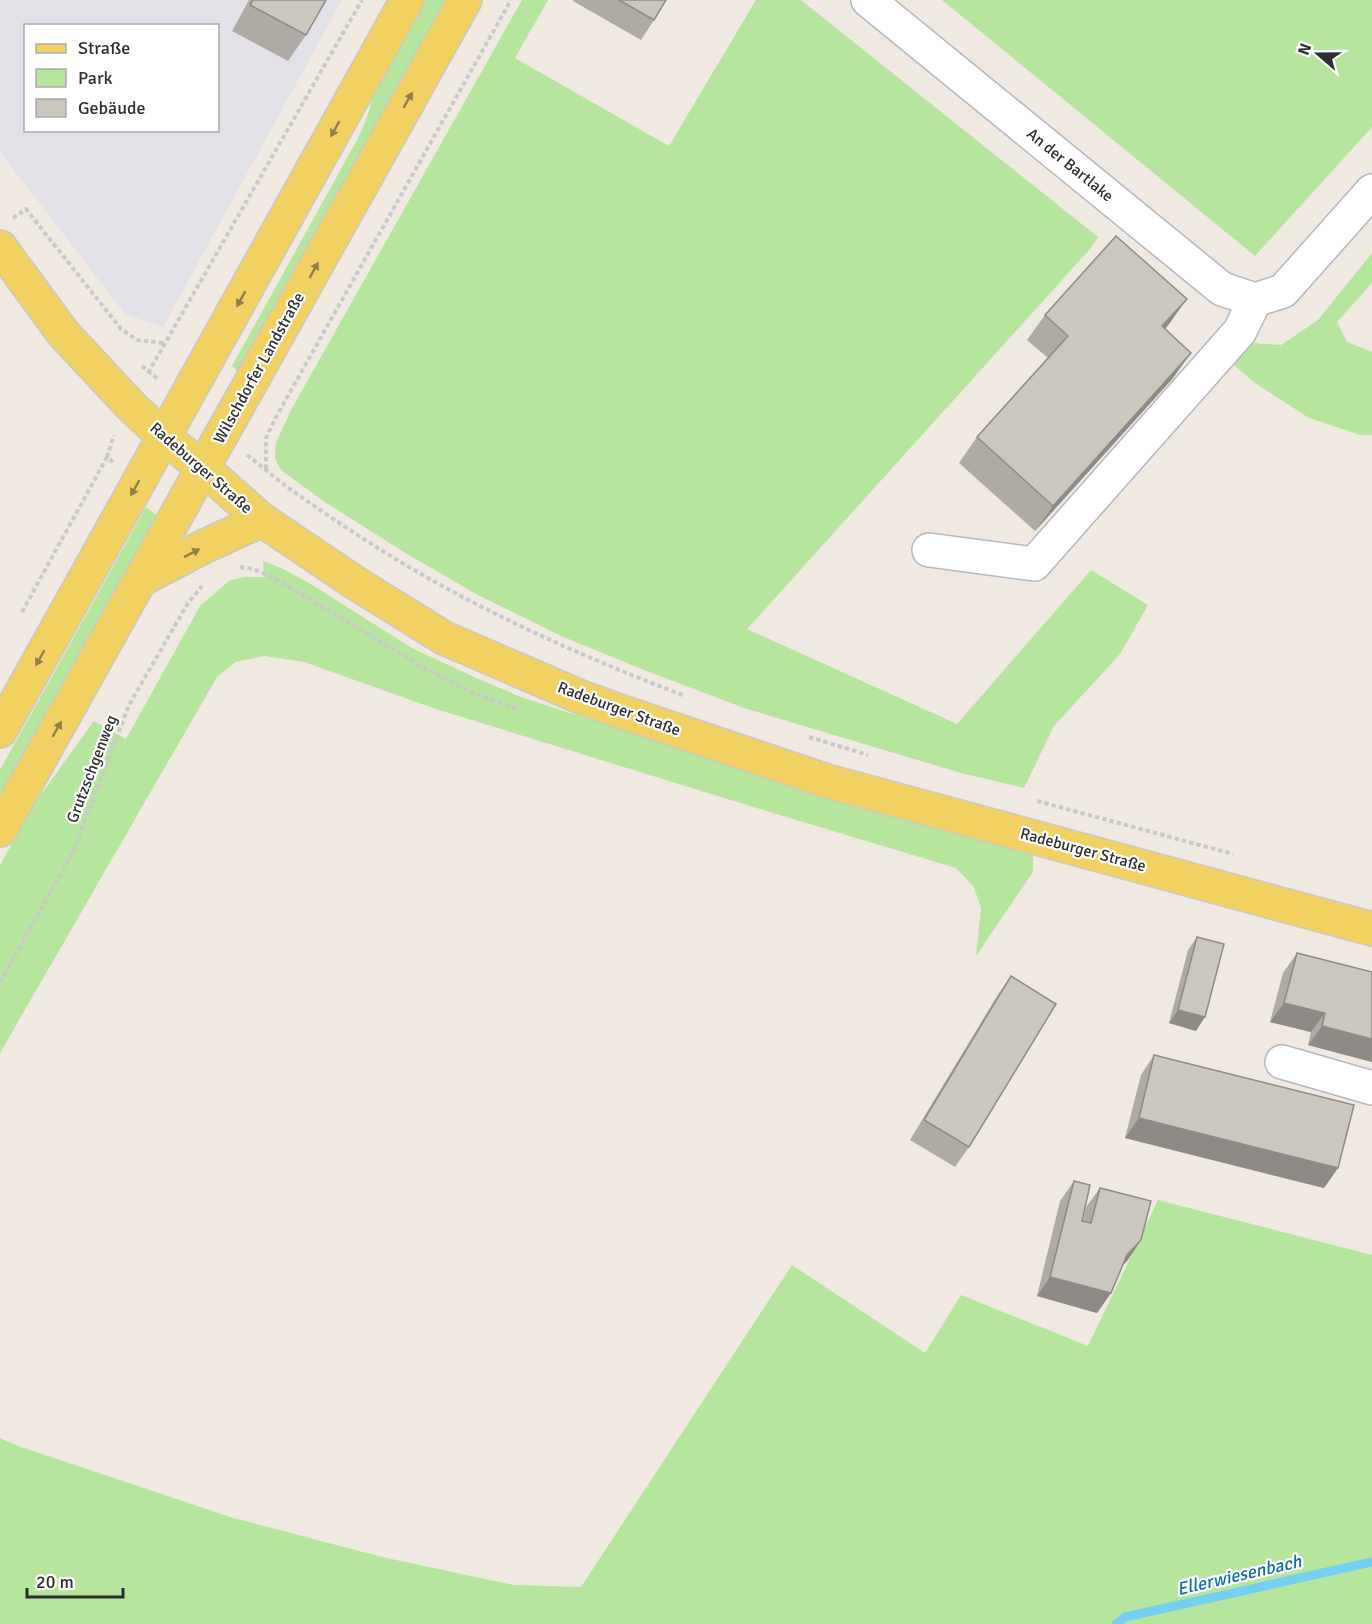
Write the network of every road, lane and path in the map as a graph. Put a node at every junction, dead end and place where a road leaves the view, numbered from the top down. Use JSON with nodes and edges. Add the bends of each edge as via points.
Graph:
{"nodes":[{"id":1,"x":362,"y":0,"type":"edge"},
{"id":2,"x":406,"y":0,"type":"edge"},
{"id":3,"x":465,"y":0,"type":"edge"},
{"id":4,"x":511,"y":0,"type":"edge"},
{"id":5,"x":868,"y":0,"type":"edge"},
{"id":6,"x":1372,"y":192,"type":"edge"},
{"id":7,"x":26,"y":209,"type":"dead end"},
{"id":8,"x":0,"y":248,"type":"edge"},
{"id":9,"x":1269,"y":295,"type":"junction"},
{"id":10,"x":164,"y":343,"type":"junction"},
{"id":11,"x":130,"y":405,"type":"junction"},
{"id":12,"x":164,"y":437,"type":"junction"},
{"id":13,"x":107,"y":457,"type":"dead end"},
{"id":14,"x":203,"y":468,"type":"junction"},
{"id":15,"x":262,"y":520,"type":"junction"},
{"id":16,"x":929,"y":550,"type":"dead end"},
{"id":17,"x":140,"y":580,"type":"junction"},
{"id":18,"x":210,"y":580,"type":"dead end"},
{"id":19,"x":22,"y":612,"type":"dead end"},
{"id":20,"x":688,"y":697,"type":"dead end"},
{"id":21,"x":0,"y":731,"type":"edge"},
{"id":22,"x":799,"y":734,"type":"dead end"},
{"id":23,"x":875,"y":757,"type":"dead end"},
{"id":24,"x":1032,"y":800,"type":"dead end"},
{"id":25,"x":0,"y":830,"type":"edge"},
{"id":26,"x":1234,"y":855,"type":"dead end"},
{"id":27,"x":1372,"y":929,"type":"edge"},
{"id":28,"x":0,"y":982,"type":"edge"},
{"id":29,"x":1282,"y":1062,"type":"dead end"},
{"id":30,"x":1372,"y":1088,"type":"edge"}],
"edges":[{"from":1,"to":10,"type":"path"},
{"from":2,"to":12,"type":"main road","one_way":true},
{"from":14,"to":3,"type":"main road","name":"Wilschdorfer Landstraße","one_way":true},
{"from":4,"to":20,"type":"path","via":[[276,417],[266,438],[266,470],[389,555],[458,594],[525,629]]},
{"from":5,"to":9,"type":"street","name":"An der Bartlake","via":[[1222,289]]},
{"from":6,"to":9,"type":"street"},
{"from":7,"to":10,"type":"path","via":[[121,329],[137,340]]},
{"from":8,"to":11,"type":"main road","name":"Radeburger Straße","via":[[63,333]]},
{"from":9,"to":16,"type":"street","via":[[1034,564]]},
{"from":10,"to":11,"type":"path"},
{"from":11,"to":12,"type":"main road","name":"Radeburger Straße"},
{"from":12,"to":14,"type":"main road","name":"Radeburger Straße"},
{"from":12,"to":21,"type":"main road","one_way":true},
{"from":13,"to":19,"type":"path"},
{"from":14,"to":15,"type":"main road","name":"Radeburger Straße"},
{"from":14,"to":17,"type":"main road","name":"Wilschdorfer Landstraße"},
{"from":17,"to":15,"type":"main road","one_way":true},
{"from":15,"to":27,"type":"main road","name":"Radeburger Straße","via":[[444,638],[614,709],[826,781]]},
{"from":25,"to":17,"type":"main road","name":"Wilschdorfer Landstraße","one_way":true},
{"from":18,"to":28,"type":"path","name":"Grutzschgenweg","via":[[188,603],[129,705],[74,850]]},
{"from":22,"to":23,"type":"path"},
{"from":24,"to":26,"type":"path"},
{"from":29,"to":30,"type":"street"}]}
